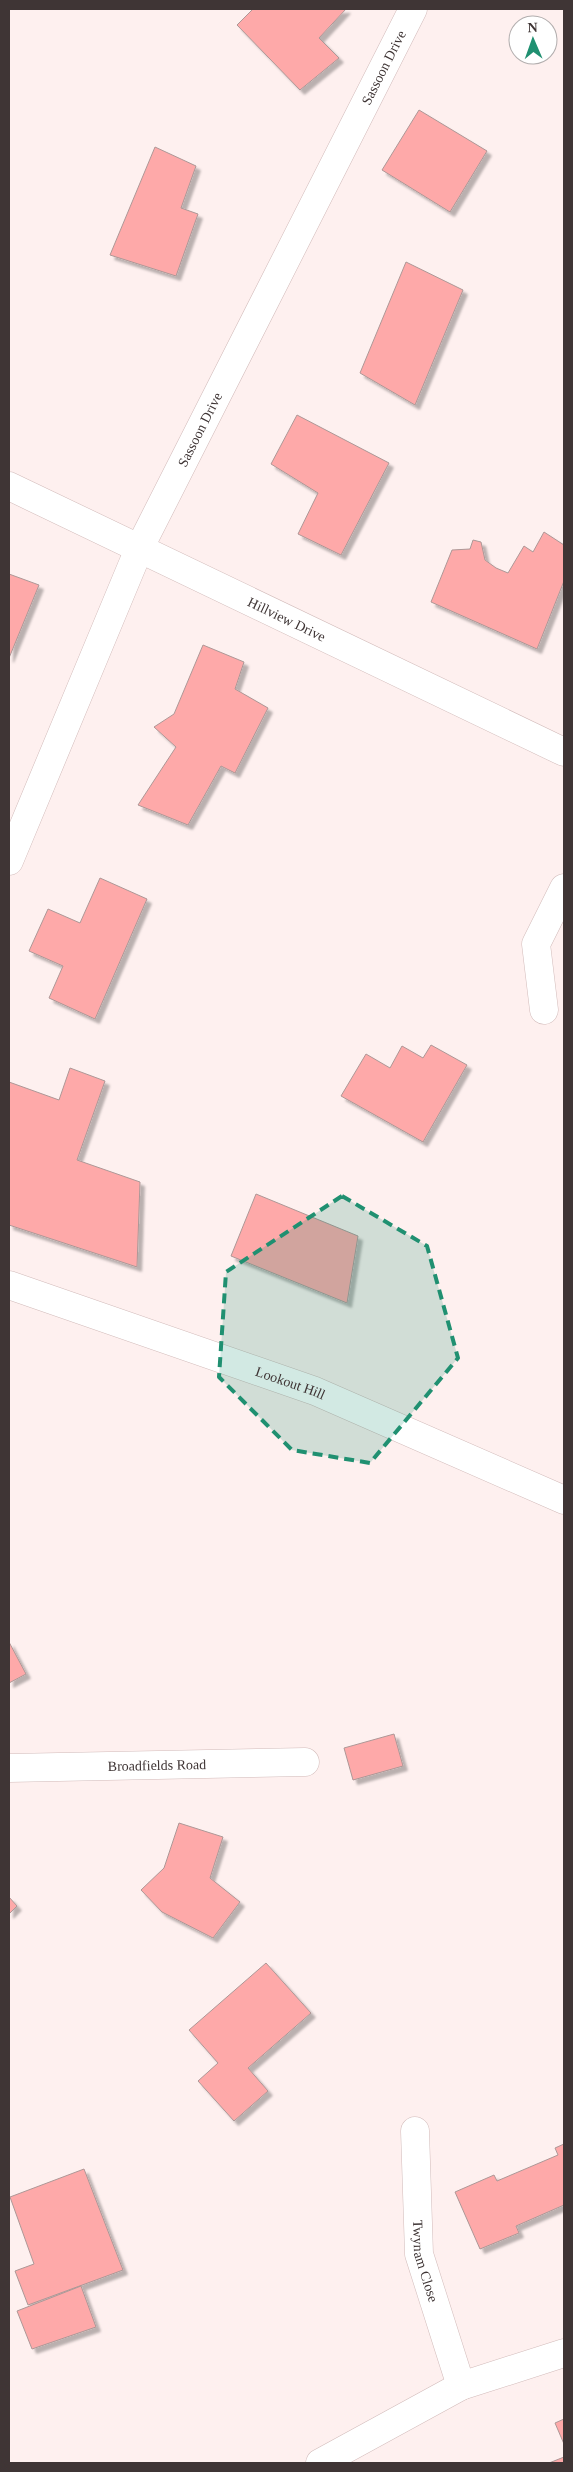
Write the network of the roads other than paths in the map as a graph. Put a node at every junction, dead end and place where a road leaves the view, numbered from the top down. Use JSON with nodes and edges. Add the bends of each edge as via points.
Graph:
{"nodes":[{"id":1,"x":413,"y":9,"type":"edge"},
{"id":2,"x":9,"y":486,"type":"edge"},
{"id":3,"x":139,"y":549,"type":"junction"},
{"id":4,"x":564,"y":752,"type":"edge"},
{"id":5,"x":9,"y":861,"type":"edge"},
{"id":6,"x":564,"y":888,"type":"edge"},
{"id":7,"x":544,"y":1010,"type":"dead end"},
{"id":8,"x":9,"y":1285,"type":"edge"},
{"id":9,"x":564,"y":1500,"type":"edge"},
{"id":10,"x":305,"y":1762,"type":"dead end"},
{"id":11,"x":9,"y":1768,"type":"edge"},
{"id":12,"x":415,"y":2131,"type":"dead end"},
{"id":13,"x":564,"y":2353,"type":"edge"},
{"id":14,"x":461,"y":2386,"type":"junction"},
{"id":15,"x":320,"y":2463,"type":"edge"}],
"edges":[{"from":1,"to":3,"type":"street","name":"Sassoon Drive"},
{"from":2,"to":3,"type":"street","name":"Hillview Drive"},
{"from":3,"to":4,"type":"street","name":"Hillview Drive"},
{"from":3,"to":5,"type":"street","name":"Sassoon Drive"},
{"from":6,"to":7,"type":"street","via":[[536,944]]},
{"from":8,"to":9,"type":"street","name":"Lookout Hill","via":[[315,1391]]},
{"from":10,"to":11,"type":"street","name":"Broadfields Road"},
{"from":12,"to":14,"type":"street","name":"Twynam Close","via":[[419,2254]]},
{"from":13,"to":14,"type":"street"},
{"from":14,"to":15,"type":"street"}]}
